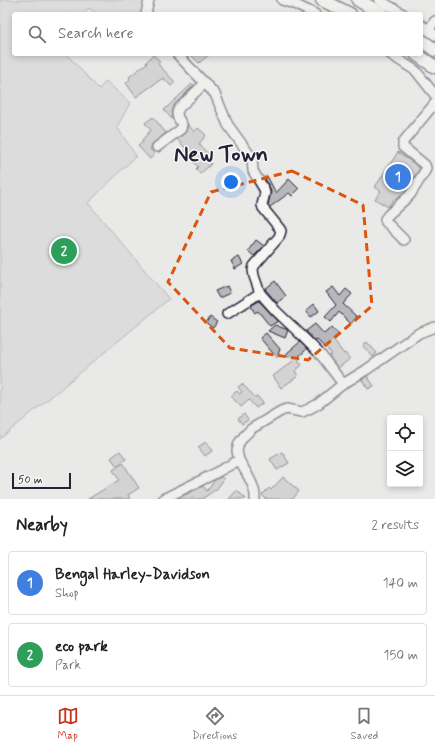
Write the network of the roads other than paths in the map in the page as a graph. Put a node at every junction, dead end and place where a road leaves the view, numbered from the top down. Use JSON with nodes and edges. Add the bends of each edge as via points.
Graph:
{"nodes":[{"id":1,"x":149,"y":0,"type":"edge"},
{"id":2,"x":282,"y":0,"type":"edge"},
{"id":3,"x":322,"y":0,"type":"edge"},
{"id":4,"x":358,"y":0,"type":"edge"},
{"id":5,"x":379,"y":0,"type":"edge"},
{"id":6,"x":146,"y":12,"type":"edge"},
{"id":7,"x":311,"y":12,"type":"edge"},
{"id":8,"x":346,"y":12,"type":"edge"},
{"id":9,"x":379,"y":12,"type":"edge"},
{"id":10,"x":400,"y":12,"type":"edge"},
{"id":11,"x":435,"y":21,"type":"edge"},
{"id":12,"x":428,"y":30,"type":"edge"},
{"id":13,"x":423,"y":41,"type":"edge"},
{"id":14,"x":435,"y":50,"type":"edge"},
{"id":15,"x":179,"y":56,"type":"edge"},
{"id":16,"x":393,"y":56,"type":"edge"},
{"id":17,"x":419,"y":56,"type":"edge"},
{"id":18,"x":435,"y":67,"type":"edge"},
{"id":19,"x":205,"y":83,"type":"junction"},
{"id":20,"x":435,"y":96,"type":"edge"},
{"id":21,"x":435,"y":103,"type":"edge"},
{"id":22,"x":157,"y":147,"type":"dead end"},
{"id":23,"x":404,"y":240,"type":"dead end"},
{"id":24,"x":260,"y":293,"type":"junction"},
{"id":25,"x":227,"y":314,"type":"dead end"},
{"id":26,"x":435,"y":327,"type":"edge"},
{"id":27,"x":343,"y":384,"type":"junction"},
{"id":28,"x":239,"y":460,"type":"junction"},
{"id":29,"x":163,"y":499,"type":"edge"},
{"id":30,"x":255,"y":499,"type":"edge"}],
"edges":[{"from":1,"to":6,"type":"street"},
{"from":2,"to":7,"type":"street"},
{"from":3,"to":8,"type":"main road"},
{"from":4,"to":9,"type":"main road"},
{"from":5,"to":10,"type":"street"},
{"from":11,"to":12,"type":"street"},
{"from":13,"to":14,"type":"main road"},
{"from":15,"to":19,"type":"street"},
{"from":16,"to":20,"type":"street","via":[[416,71]]},
{"from":17,"to":18,"type":"main road"},
{"from":19,"to":22,"type":"street","via":[[179,108],[177,115],[182,124],[181,129]]},
{"from":19,"to":24,"type":"street","via":[[215,94],[228,125],[252,158],[253,171],[264,188],[263,208],[281,231],[279,237],[254,266],[255,280]]},
{"from":21,"to":23,"type":"street","via":[[403,142],[404,147],[425,165],[425,171],[410,195],[385,219]]},
{"from":24,"to":25,"type":"street"},
{"from":24,"to":27,"type":"street","via":[[321,355]]},
{"from":26,"to":27,"type":"street","via":[[419,333]]},
{"from":27,"to":28,"type":"street","via":[[309,410],[302,412],[287,409],[251,429],[239,443]]},
{"from":28,"to":29,"type":"street"},
{"from":28,"to":30,"type":"street","via":[[250,480]]}]}
